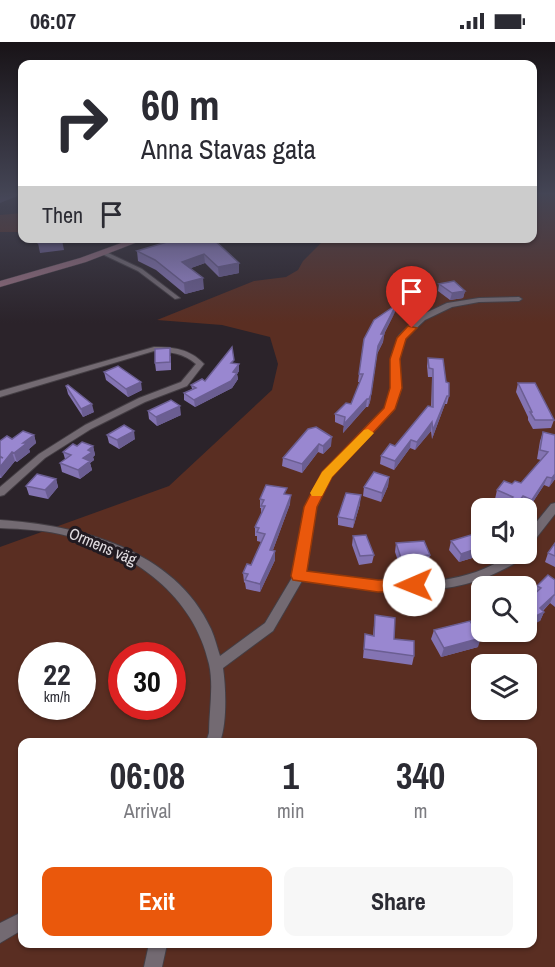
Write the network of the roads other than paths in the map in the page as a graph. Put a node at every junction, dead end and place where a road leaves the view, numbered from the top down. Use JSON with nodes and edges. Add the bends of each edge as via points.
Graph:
{"nodes":[{"id":1,"x":131,"y":243,"type":"edge"},
{"id":2,"x":104,"y":253,"type":"junction"},
{"id":3,"x":0,"y":284,"type":"edge"},
{"id":4,"x":177,"y":298,"type":"dead end"},
{"id":5,"x":519,"y":299,"type":"dead end"},
{"id":6,"x":0,"y":394,"type":"edge"},
{"id":7,"x":0,"y":494,"type":"edge"},
{"id":8,"x":555,"y":507,"type":"edge"},
{"id":9,"x":0,"y":524,"type":"edge"},
{"id":10,"x":537,"y":529,"type":"edge"},
{"id":11,"x":503,"y":564,"type":"edge"},
{"id":12,"x":299,"y":576,"type":"junction"},
{"id":13,"x":217,"y":665,"type":"junction"},
{"id":14,"x":214,"y":738,"type":"edge"},
{"id":15,"x":18,"y":923,"type":"edge"},
{"id":16,"x":0,"y":934,"type":"edge"},
{"id":17,"x":157,"y":948,"type":"edge"},
{"id":18,"x":153,"y":967,"type":"edge"}],
"edges":[{"from":1,"to":2,"type":"main road"},
{"from":2,"to":3,"type":"main road"},
{"from":2,"to":4,"type":"street","via":[[140,270]]},
{"from":5,"to":12,"type":"street","via":[[450,305],[422,318],[402,338],[395,359],[396,388],[389,409],[327,475],[310,507]]},
{"from":6,"to":7,"type":"street","via":[[154,349],[180,350],[200,364],[184,384],[88,427],[42,456]]},
{"from":8,"to":10,"type":"street"},
{"from":9,"to":13,"type":"street","name":"Ormens väg","via":[[67,530],[115,548],[152,568],[180,591],[205,629]]},
{"from":11,"to":12,"type":"street","via":[[476,577],[431,585],[378,586]]},
{"from":12,"to":13,"type":"street","via":[[269,627]]},
{"from":13,"to":14,"type":"street","name":"Ormens väg"},
{"from":15,"to":16,"type":"street"},
{"from":17,"to":18,"type":"street"}]}
